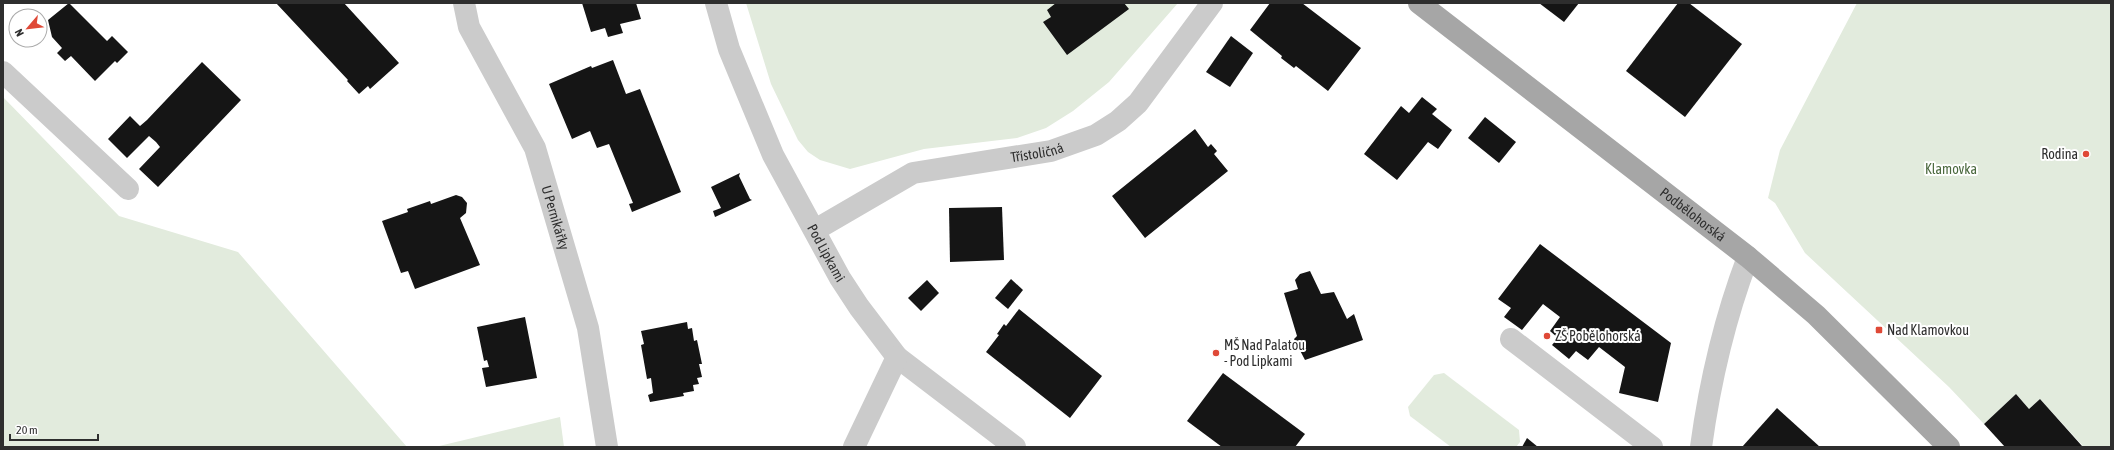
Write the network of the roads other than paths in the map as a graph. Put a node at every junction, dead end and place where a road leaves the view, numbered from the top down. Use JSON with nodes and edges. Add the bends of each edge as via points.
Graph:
{"nodes":[{"id":1,"x":464,"y":3,"type":"edge"},
{"id":2,"x":716,"y":3,"type":"edge"},
{"id":3,"x":1212,"y":3,"type":"edge"},
{"id":4,"x":1419,"y":3,"type":"edge"},
{"id":5,"x":3,"y":72,"type":"edge"},
{"id":6,"x":128,"y":188,"type":"dead end"},
{"id":7,"x":815,"y":230,"type":"junction"},
{"id":8,"x":1748,"y":257,"type":"junction"},
{"id":9,"x":1512,"y":339,"type":"dead end"},
{"id":10,"x":897,"y":357,"type":"junction"},
{"id":11,"x":607,"y":447,"type":"edge"},
{"id":12,"x":854,"y":447,"type":"edge"},
{"id":13,"x":1015,"y":447,"type":"edge"},
{"id":14,"x":1652,"y":447,"type":"edge"},
{"id":15,"x":1701,"y":447,"type":"edge"},
{"id":16,"x":1949,"y":447,"type":"edge"}],
"edges":[{"from":1,"to":11,"type":"street","name":"U Pernikářky","via":[[469,27],[535,148],[588,328]]},
{"from":2,"to":7,"type":"street","name":"Pod Lipkami","via":[[729,49],[773,155]]},
{"from":3,"to":7,"type":"street","name":"Třístoličná","via":[[1138,104],[1096,135],[1051,151],[914,173]]},
{"from":4,"to":8,"type":"main road","name":"Podbělohorská"},
{"from":5,"to":6,"type":"street"},
{"from":7,"to":10,"type":"street","name":"Pod Lipkami","via":[[844,284]]},
{"from":8,"to":15,"type":"street","via":[[1731,302],[1721,340],[1709,391]]},
{"from":8,"to":16,"type":"main road","name":"Podbělohorská","via":[[1816,315]]},
{"from":9,"to":14,"type":"street"},
{"from":10,"to":12,"type":"street"},
{"from":10,"to":13,"type":"street","name":"Pod Lipkami"}]}
